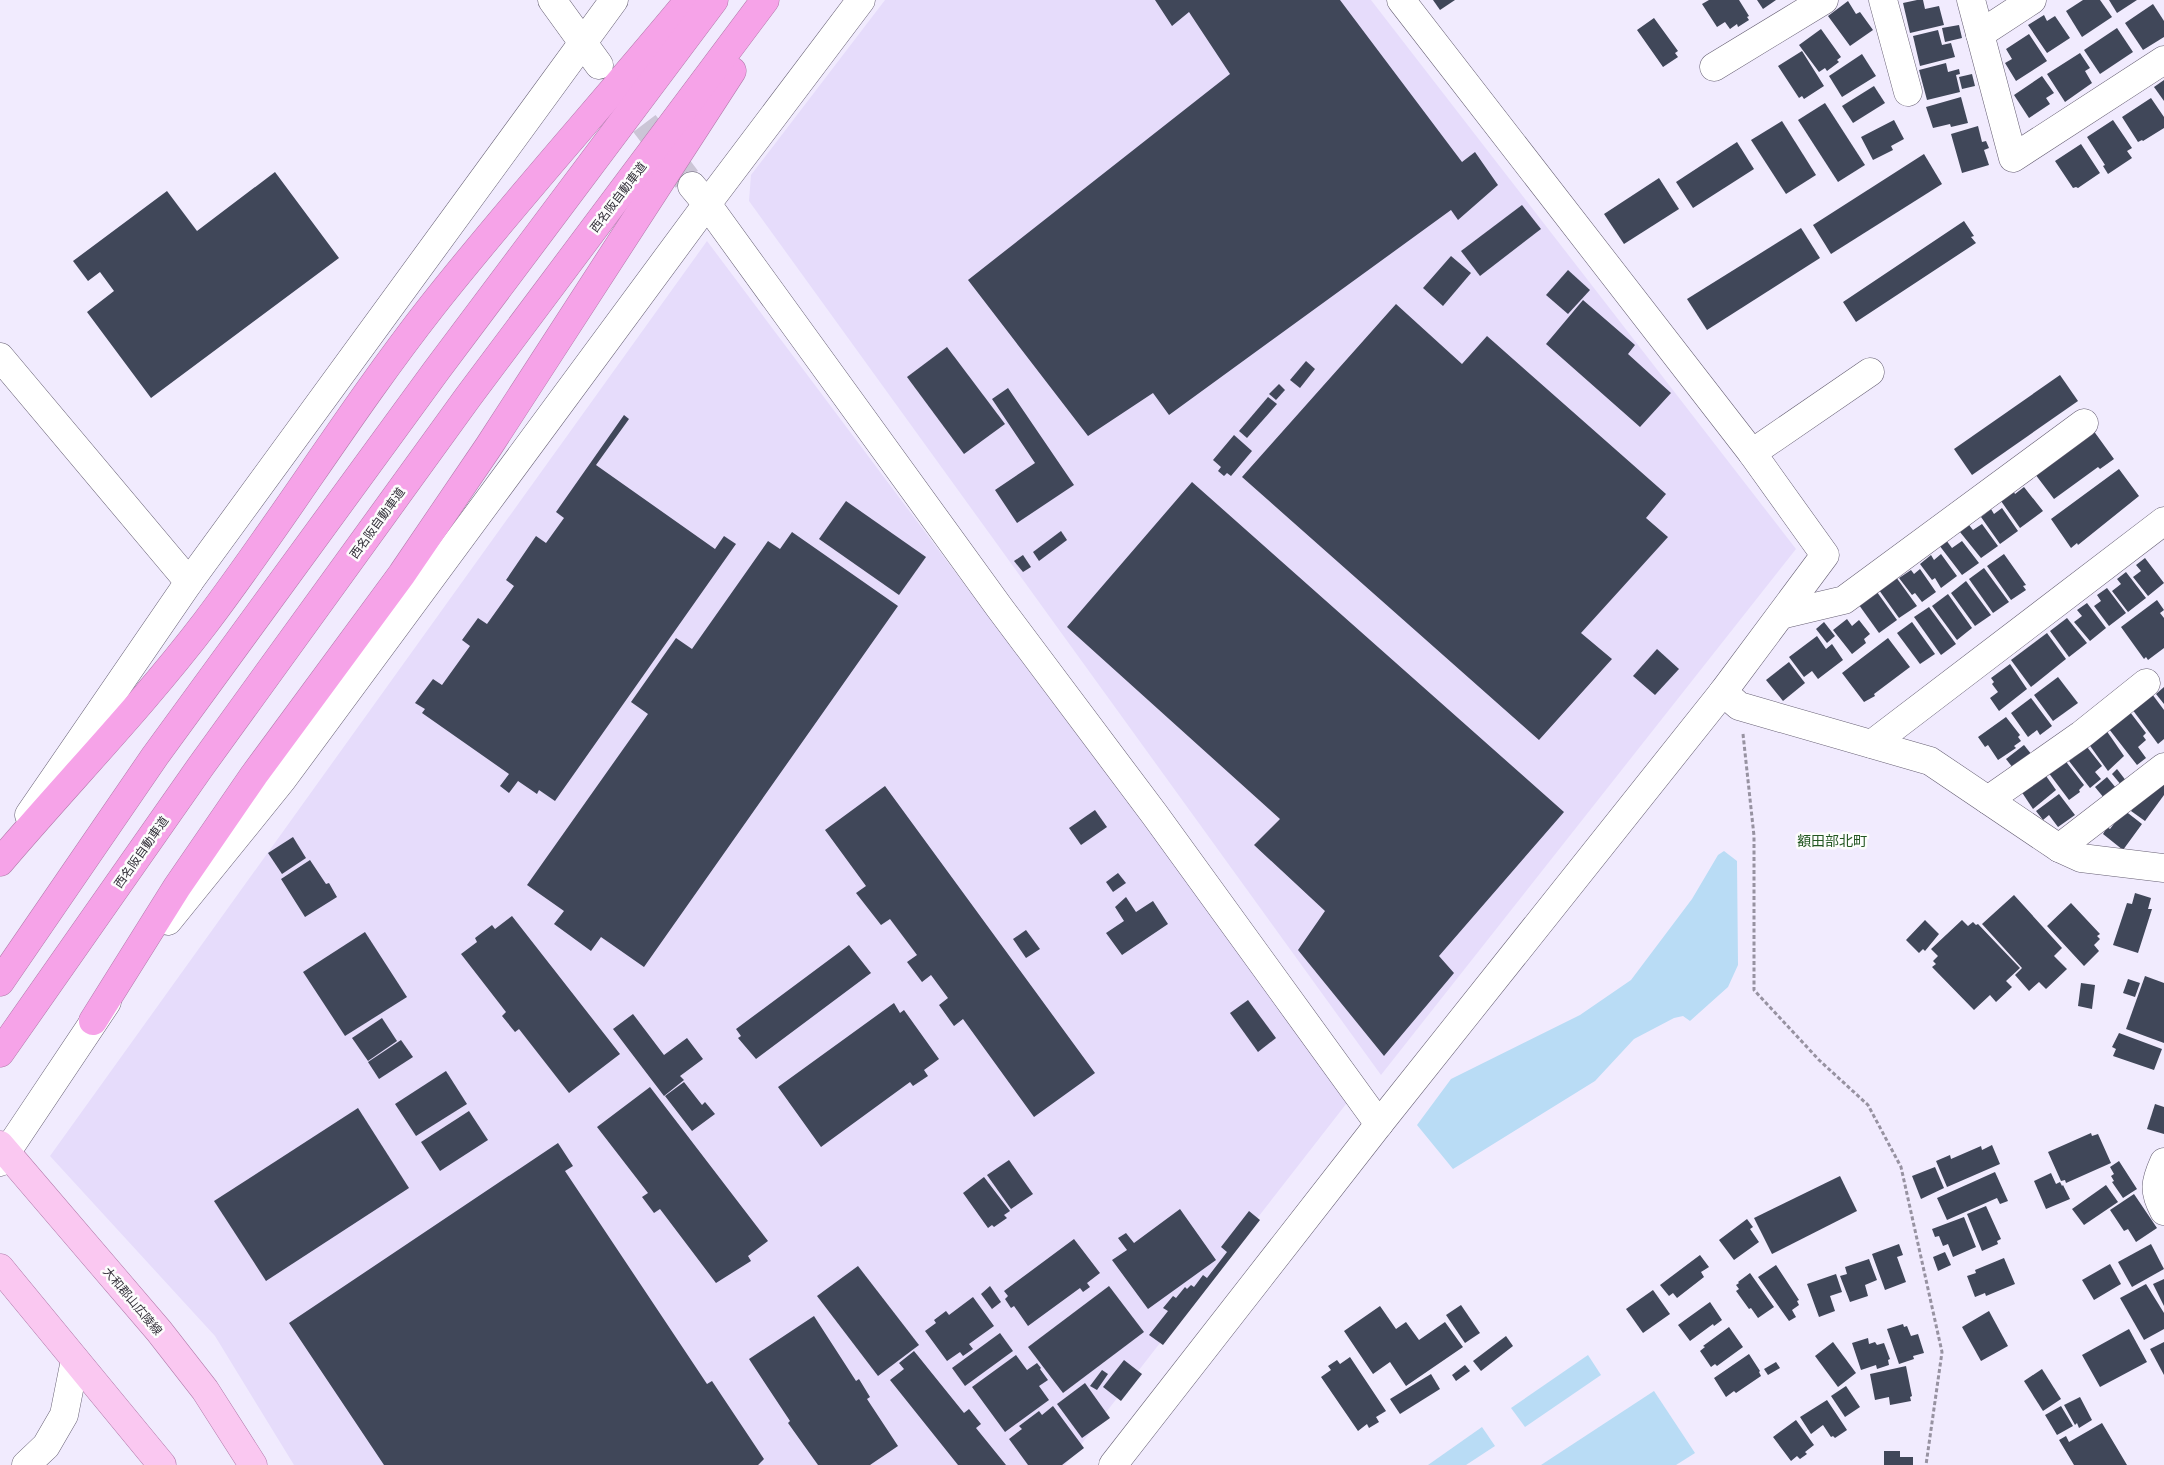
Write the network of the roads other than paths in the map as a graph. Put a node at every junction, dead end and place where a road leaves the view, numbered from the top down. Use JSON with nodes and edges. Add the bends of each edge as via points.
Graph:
{"nodes":[{"id":1,"x":552,"y":0,"type":"edge"},
{"id":2,"x":614,"y":0,"type":"edge"},
{"id":3,"x":689,"y":0,"type":"edge"},
{"id":4,"x":714,"y":0,"type":"edge"},
{"id":5,"x":765,"y":0,"type":"edge"},
{"id":6,"x":777,"y":0,"type":"edge"},
{"id":7,"x":861,"y":0,"type":"edge"},
{"id":8,"x":1401,"y":0,"type":"edge"},
{"id":9,"x":1824,"y":0,"type":"edge"},
{"id":10,"x":1883,"y":0,"type":"edge"},
{"id":11,"x":1972,"y":0,"type":"edge"},
{"id":12,"x":2032,"y":0,"type":"edge"},
{"id":13,"x":1980,"y":34,"type":"junction"},
{"id":14,"x":583,"y":41,"type":"junction"},
{"id":15,"x":2164,"y":60,"type":"edge"},
{"id":16,"x":599,"y":65,"type":"dead end"},
{"id":17,"x":1714,"y":67,"type":"dead end"},
{"id":18,"x":1908,"y":92,"type":"dead end"},
{"id":19,"x":700,"y":195,"type":"junction"},
{"id":20,"x":0,"y":357,"type":"edge"},
{"id":21,"x":1870,"y":372,"type":"dead end"},
{"id":22,"x":2084,"y":423,"type":"dead end"},
{"id":23,"x":1752,"y":452,"type":"junction"},
{"id":24,"x":2164,"y":521,"type":"edge"},
{"id":25,"x":189,"y":582,"type":"junction"},
{"id":26,"x":1781,"y":615,"type":"junction"},
{"id":27,"x":2146,"y":683,"type":"dead end"},
{"id":28,"x":1731,"y":699,"type":"junction"},
{"id":29,"x":1872,"y":744,"type":"junction"},
{"id":30,"x":2164,"y":767,"type":"edge"},
{"id":31,"x":1988,"y":800,"type":"junction"},
{"id":32,"x":2059,"y":848,"type":"junction"},
{"id":33,"x":0,"y":857,"type":"edge"},
{"id":34,"x":0,"y":862,"type":"edge"},
{"id":35,"x":2164,"y":868,"type":"edge"},
{"id":36,"x":0,"y":982,"type":"edge"},
{"id":37,"x":93,"y":1021,"type":"junction"},
{"id":38,"x":0,"y":1053,"type":"edge"},
{"id":39,"x":1379,"y":1124,"type":"junction"},
{"id":40,"x":2,"y":1153,"type":"edge"},
{"id":41,"x":2164,"y":1162,"type":"edge"},
{"id":42,"x":2164,"y":1211,"type":"edge"},
{"id":43,"x":0,"y":1268,"type":"edge"},
{"id":44,"x":75,"y":1360,"type":"junction"},
{"id":45,"x":26,"y":1465,"type":"edge"},
{"id":46,"x":162,"y":1465,"type":"edge"},
{"id":47,"x":253,"y":1465,"type":"edge"},
{"id":48,"x":1113,"y":1465,"type":"edge"}],
"edges":[{"from":1,"to":14,"type":"street"},
{"from":2,"to":14,"type":"street"},
{"from":3,"to":34,"type":"highway","via":[[430,309],[203,626]]},
{"from":4,"to":36,"type":"highway","via":[[442,363],[155,756]]},
{"from":5,"to":38,"type":"highway","name":"西名阪自動車道","via":[[456,413],[201,766]]},
{"from":6,"to":37,"type":"highway","via":[[489,446],[402,574],[182,879]]},
{"from":7,"to":19,"type":"street"},
{"from":8,"to":23,"type":"street"},
{"from":9,"to":17,"type":"street"},
{"from":10,"to":18,"type":"street"},
{"from":11,"to":13,"type":"street"},
{"from":12,"to":13,"type":"street"},
{"from":13,"to":15,"type":"street","via":[[2013,158]]},
{"from":14,"to":16,"type":"street"},
{"from":14,"to":25,"type":"street"},
{"from":19,"to":37,"type":"street","via":[[282,780],[183,901]]},
{"from":19,"to":39,"type":"street"},
{"from":20,"to":25,"type":"street"},
{"from":21,"to":23,"type":"street"},
{"from":22,"to":26,"type":"street","via":[[1844,600]]},
{"from":23,"to":26,"type":"street","via":[[1825,555]]},
{"from":24,"to":29,"type":"street"},
{"from":25,"to":33,"type":"street"},
{"from":26,"to":28,"type":"street"},
{"from":27,"to":31,"type":"street","via":[[2081,735]]},
{"from":28,"to":29,"type":"street"},
{"from":28,"to":39,"type":"street"},
{"from":29,"to":31,"type":"street","via":[[1930,761]]},
{"from":30,"to":32,"type":"street"},
{"from":31,"to":32,"type":"street"},
{"from":32,"to":35,"type":"street","via":[[2081,858]]},
{"from":37,"to":40,"type":"street"},
{"from":39,"to":48,"type":"street"},
{"from":40,"to":47,"type":"main road","name":"大和郡山広陵線","via":[[159,1330],[205,1390]]},
{"from":41,"to":42,"type":"street","via":[[2156,1182],[2157,1199]]},
{"from":43,"to":44,"type":"main road"},
{"from":44,"to":45,"type":"street","via":[[64,1415],[46,1446]]},
{"from":44,"to":46,"type":"main road"}]}
